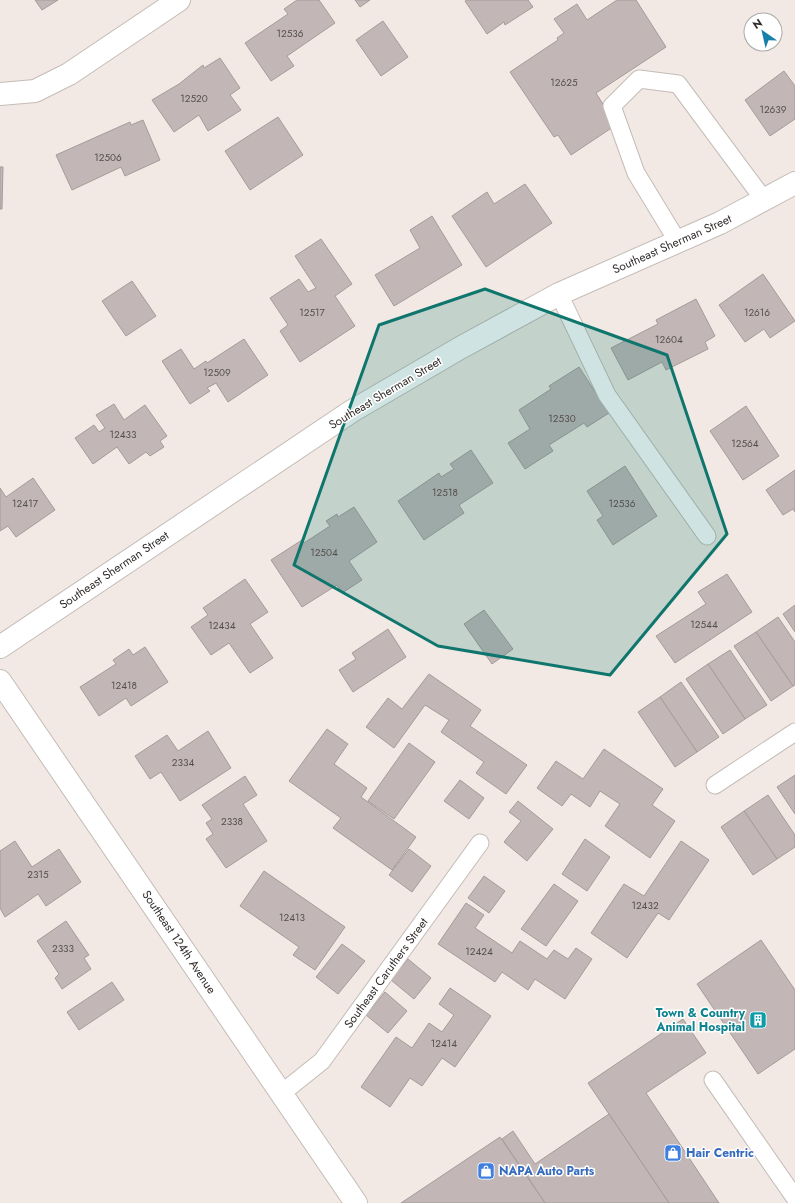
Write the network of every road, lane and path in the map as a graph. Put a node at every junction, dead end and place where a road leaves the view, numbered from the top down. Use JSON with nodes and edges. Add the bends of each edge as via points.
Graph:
{"nodes":[{"id":1,"x":179,"y":0,"type":"edge"},
{"id":2,"x":0,"y":94,"type":"edge"},
{"id":3,"x":795,"y":183,"type":"edge"},
{"id":4,"x":764,"y":200,"type":"junction"},
{"id":5,"x":678,"y":242,"type":"junction"},
{"id":6,"x":560,"y":294,"type":"junction"},
{"id":7,"x":707,"y":536,"type":"dead end"},
{"id":8,"x":0,"y":647,"type":"edge"},
{"id":9,"x":0,"y":681,"type":"edge"},
{"id":10,"x":795,"y":732,"type":"edge"},
{"id":11,"x":715,"y":785,"type":"dead end"},
{"id":12,"x":480,"y":843,"type":"dead end"},
{"id":13,"x":714,"y":1080,"type":"dead end"},
{"id":14,"x":282,"y":1093,"type":"junction"},
{"id":15,"x":795,"y":1198,"type":"edge"},
{"id":16,"x":356,"y":1203,"type":"edge"}],
"edges":[{"from":1,"to":2,"type":"street","via":[[69,74],[35,91]]},
{"from":3,"to":4,"type":"street","name":"Southeast Sherman Street"},
{"from":4,"to":5,"type":"street","name":"Southeast Sherman Street"},
{"from":4,"to":5,"type":"lane","via":[[678,84],[639,79],[612,106],[636,172]]},
{"from":5,"to":6,"type":"street","name":"Southeast Sherman Street"},
{"from":6,"to":7,"type":"lane","via":[[607,395]]},
{"from":6,"to":8,"type":"street","name":"Southeast Sherman Street","via":[[460,348],[352,412]]},
{"from":9,"to":14,"type":"street","name":"Southeast 124th Avenue"},
{"from":10,"to":11,"type":"lane"},
{"from":12,"to":14,"type":"lane","name":"Southeast Caruthers Street","via":[[322,1061]]},
{"from":13,"to":15,"type":"lane"},
{"from":14,"to":16,"type":"street","name":"Southeast 124th Avenue"}]}
